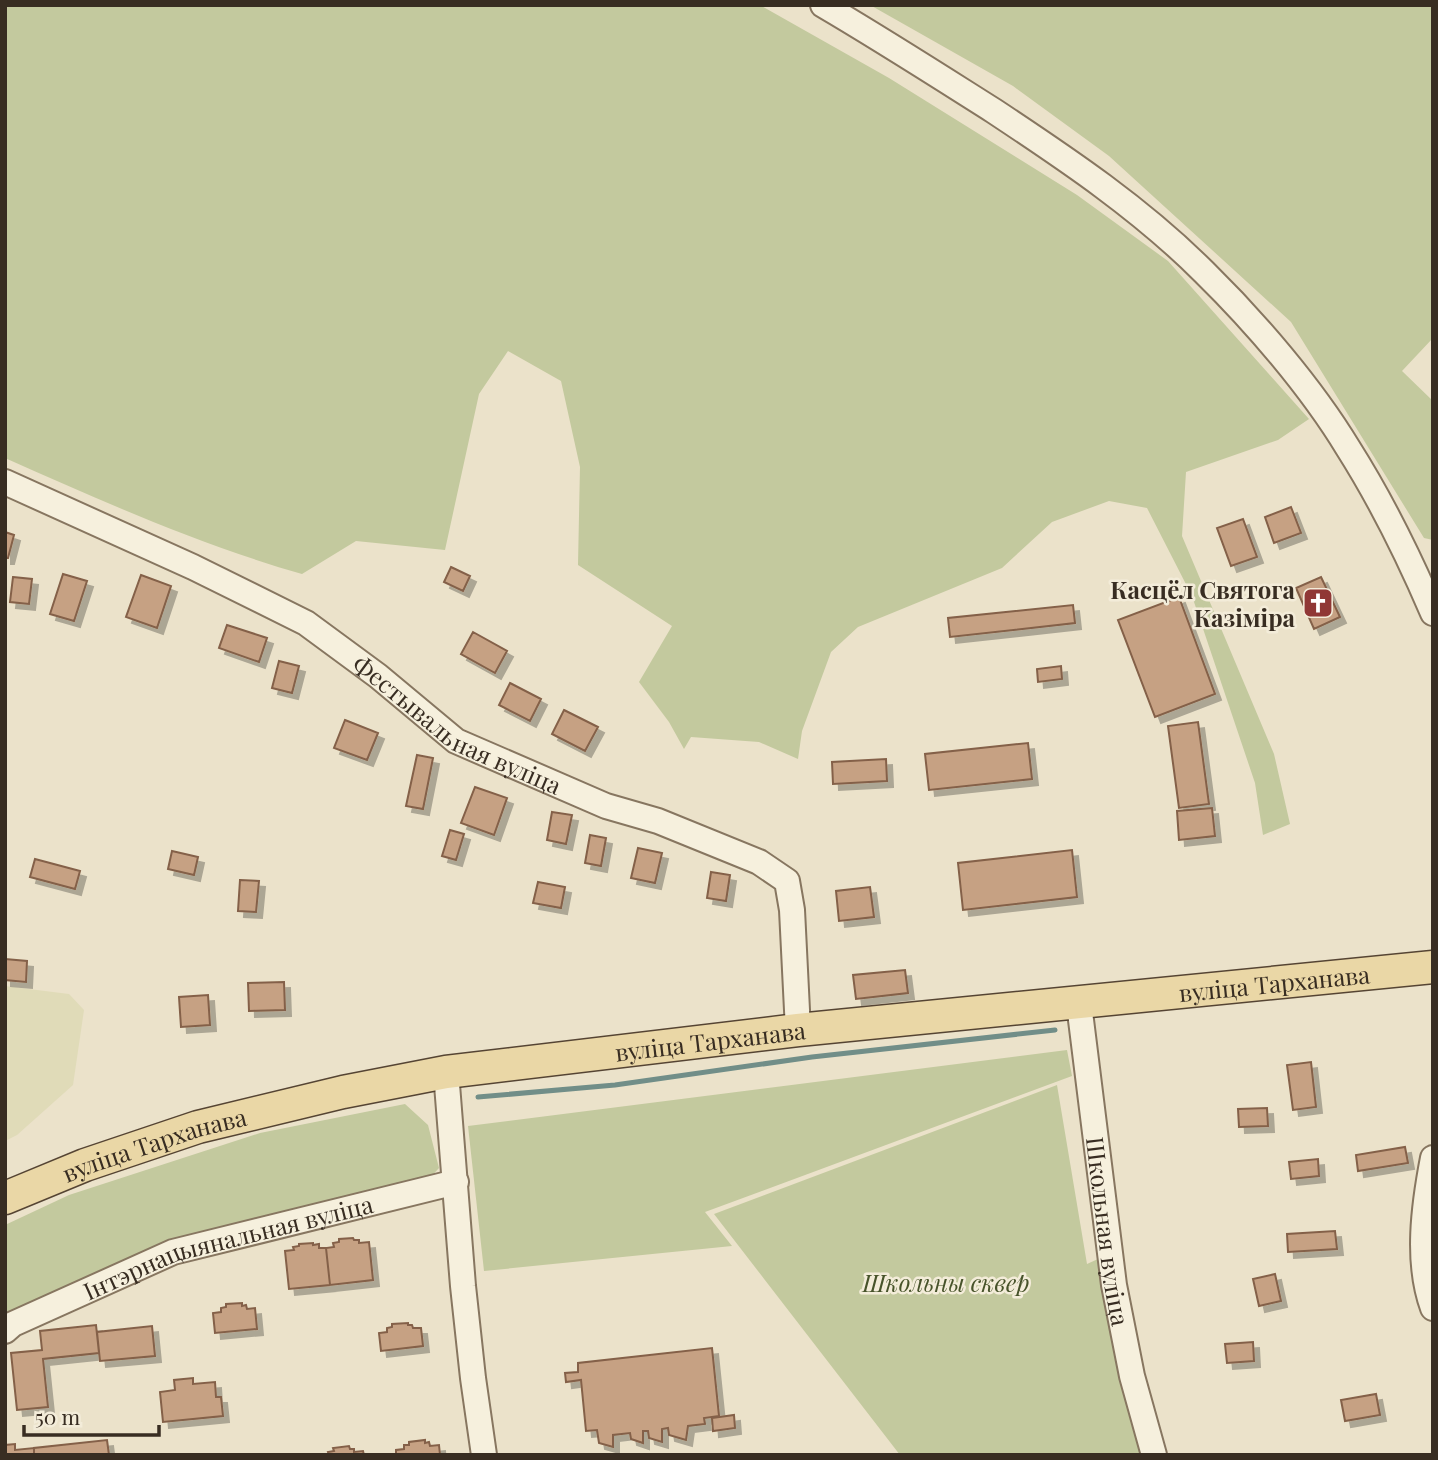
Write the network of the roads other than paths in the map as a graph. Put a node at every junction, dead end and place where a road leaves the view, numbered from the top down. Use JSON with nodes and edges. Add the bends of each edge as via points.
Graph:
{"nodes":[{"id":1,"x":823,"y":5,"type":"edge"},
{"id":2,"x":5,"y":482,"type":"edge"},
{"id":3,"x":1433,"y":613,"type":"edge"},
{"id":4,"x":1433,"y":967,"type":"edge"},
{"id":5,"x":1079,"y":1004,"type":"junction"},
{"id":6,"x":798,"y":1030,"type":"junction"},
{"id":7,"x":446,"y":1072,"type":"junction"},
{"id":8,"x":1433,"y":1158,"type":"edge"},
{"id":9,"x":456,"y":1182,"type":"junction"},
{"id":10,"x":5,"y":1198,"type":"edge"},
{"id":11,"x":1433,"y":1308,"type":"edge"},
{"id":12,"x":5,"y":1331,"type":"edge"},
{"id":13,"x":484,"y":1455,"type":"edge"},
{"id":14,"x":1154,"y":1455,"type":"edge"}],
"edges":[{"from":1,"to":3,"type":"street","via":[[1083,170],[1205,272],[1313,397],[1349,448]]},
{"from":2,"to":6,"type":"street","name":"Фестывальная вуліца","via":[[306,623],[456,741],[606,806],[658,821],[759,862],[786,881],[792,911]]},
{"from":4,"to":5,"type":"main road","name":"вуліца Тарханава"},
{"from":5,"to":6,"type":"main road","name":"вуліца Тарханава"},
{"from":5,"to":14,"type":"street","name":"Школьная вуліца","via":[[1114,1285]]},
{"from":6,"to":7,"type":"main road","name":"вуліца Тарханава"},
{"from":7,"to":9,"type":"street"},
{"from":7,"to":10,"type":"main road","name":"вуліца Тарханава","via":[[198,1127]]},
{"from":8,"to":11,"type":"street","via":[[1424,1223],[1424,1257]]},
{"from":9,"to":12,"type":"street","name":"Інтэрнацыянальная вуліца","via":[[173,1252]]},
{"from":9,"to":13,"type":"street","via":[[463,1286]]}]}
